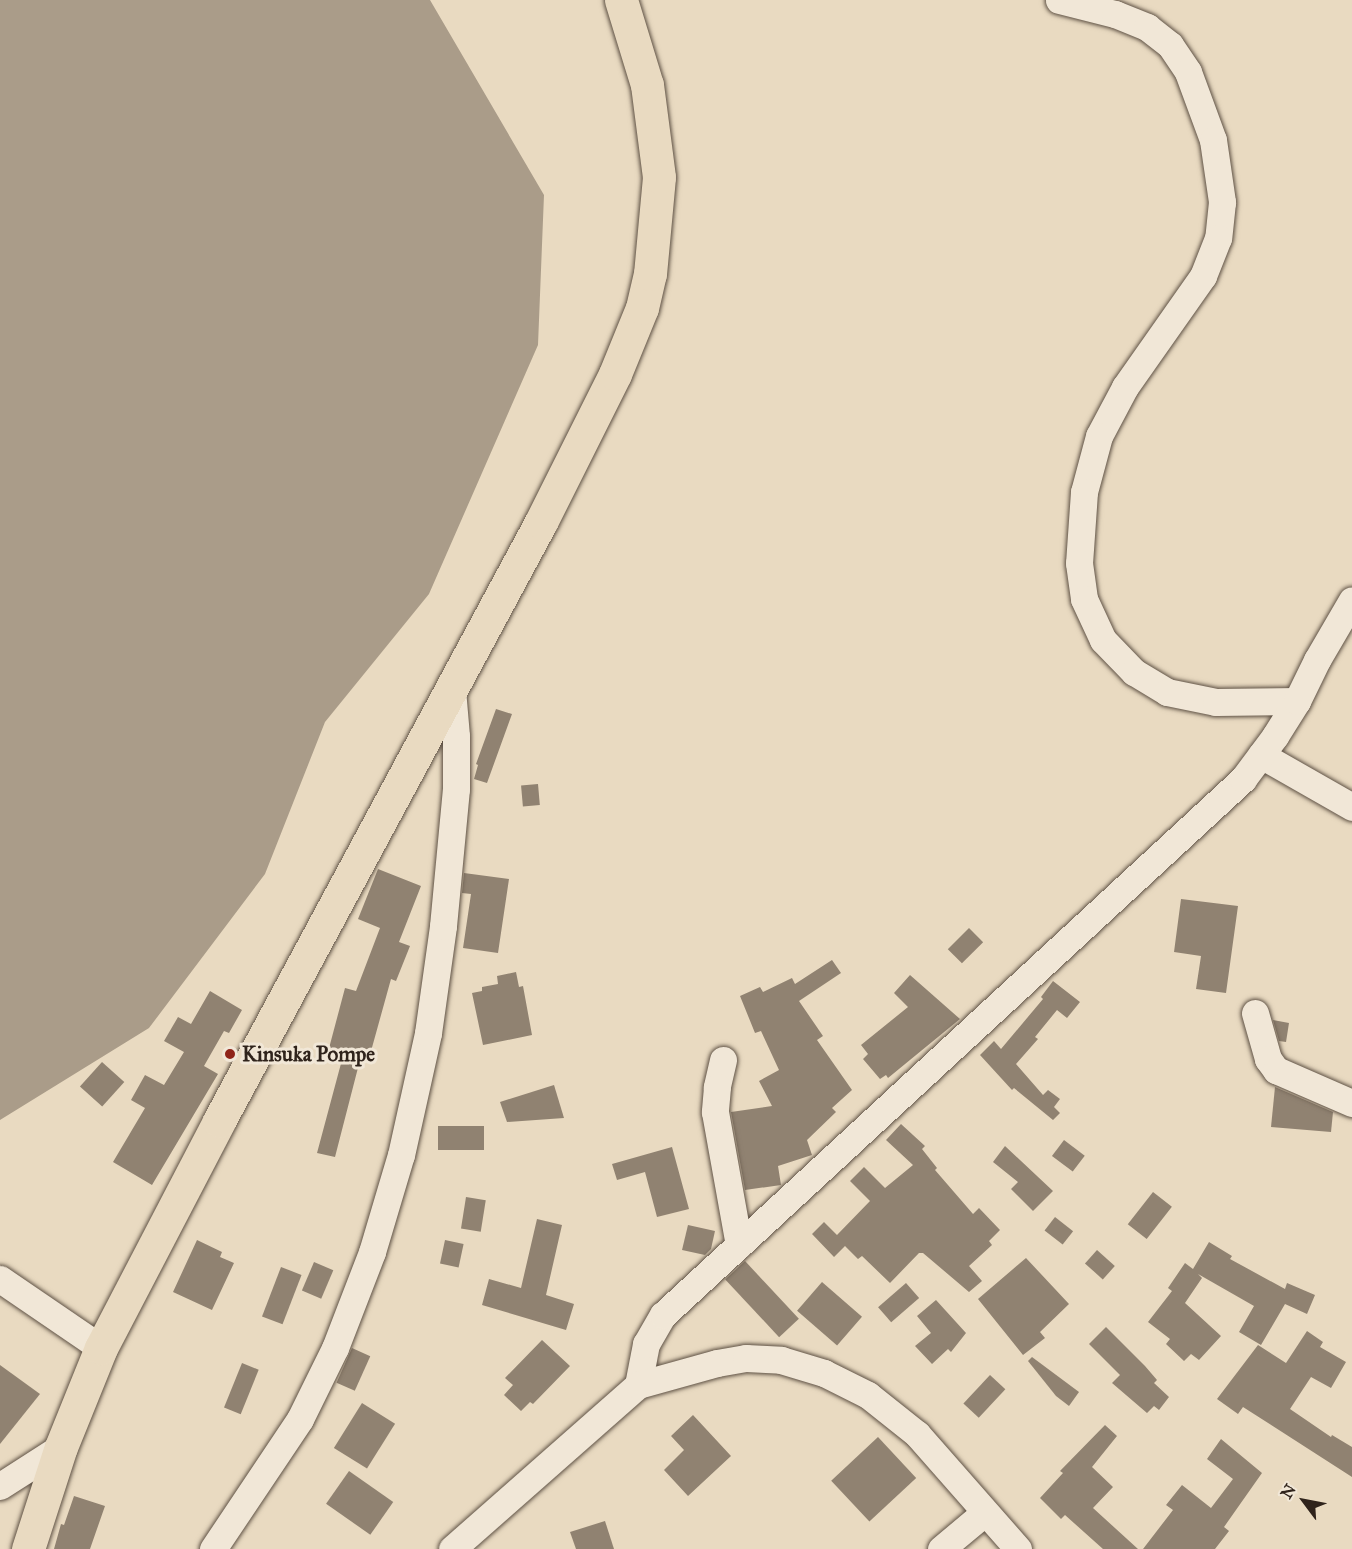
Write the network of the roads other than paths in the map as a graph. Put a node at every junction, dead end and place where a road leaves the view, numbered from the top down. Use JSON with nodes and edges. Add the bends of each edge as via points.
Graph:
{"nodes":[{"id":1,"x":621,"y":0,"type":"edge"},
{"id":2,"x":1059,"y":0,"type":"edge"},
{"id":3,"x":1352,"y":600,"type":"edge"},
{"id":4,"x":452,"y":689,"type":"junction"},
{"id":5,"x":1297,"y":701,"type":"junction"},
{"id":6,"x":1261,"y":755,"type":"junction"},
{"id":7,"x":1352,"y":807,"type":"edge"},
{"id":8,"x":1255,"y":1013,"type":"dead end"},
{"id":9,"x":723,"y":1060,"type":"dead end"},
{"id":10,"x":1352,"y":1103,"type":"edge"},
{"id":11,"x":739,"y":1245,"type":"junction"},
{"id":12,"x":0,"y":1280,"type":"edge"},
{"id":13,"x":101,"y":1348,"type":"junction"},
{"id":14,"x":638,"y":1385,"type":"junction"},
{"id":15,"x":61,"y":1447,"type":"junction"},
{"id":16,"x":0,"y":1486,"type":"edge"},
{"id":17,"x":984,"y":1512,"type":"junction"},
{"id":18,"x":28,"y":1549,"type":"edge"},
{"id":19,"x":213,"y":1549,"type":"edge"},
{"id":20,"x":452,"y":1549,"type":"edge"},
{"id":21,"x":941,"y":1549,"type":"edge"},
{"id":22,"x":1018,"y":1549,"type":"edge"}],
"edges":[{"from":1,"to":4,"type":"main road","via":[[647,86],[659,177],[650,274],[642,308],[588,431]]},
{"from":2,"to":5,"type":"street","via":[[1115,14],[1147,27],[1170,45],[1188,72],[1213,140],[1222,202],[1218,238],[1203,276],[1125,387],[1099,436],[1084,492],[1079,563],[1084,599],[1103,640],[1134,672],[1167,692],[1216,702]]},
{"from":3,"to":5,"type":"street"},
{"from":4,"to":13,"type":"main road"},
{"from":4,"to":19,"type":"street","via":[[456,789],[443,926],[429,1033],[401,1155],[372,1252],[335,1348],[300,1419]]},
{"from":5,"to":6,"type":"street"},
{"from":6,"to":7,"type":"street"},
{"from":6,"to":11,"type":"street","via":[[1243,779]]},
{"from":8,"to":10,"type":"street","via":[[1268,1059],[1276,1070]]},
{"from":9,"to":11,"type":"street","via":[[715,1112]]},
{"from":11,"to":14,"type":"street","via":[[663,1315],[646,1344]]},
{"from":12,"to":13,"type":"street"},
{"from":13,"to":15,"type":"main road"},
{"from":14,"to":17,"type":"street","via":[[746,1358],[781,1360],[824,1373],[868,1395],[917,1434]]},
{"from":14,"to":20,"type":"street"},
{"from":15,"to":16,"type":"street"},
{"from":15,"to":18,"type":"main road"},
{"from":17,"to":21,"type":"street"},
{"from":17,"to":22,"type":"street"}]}
